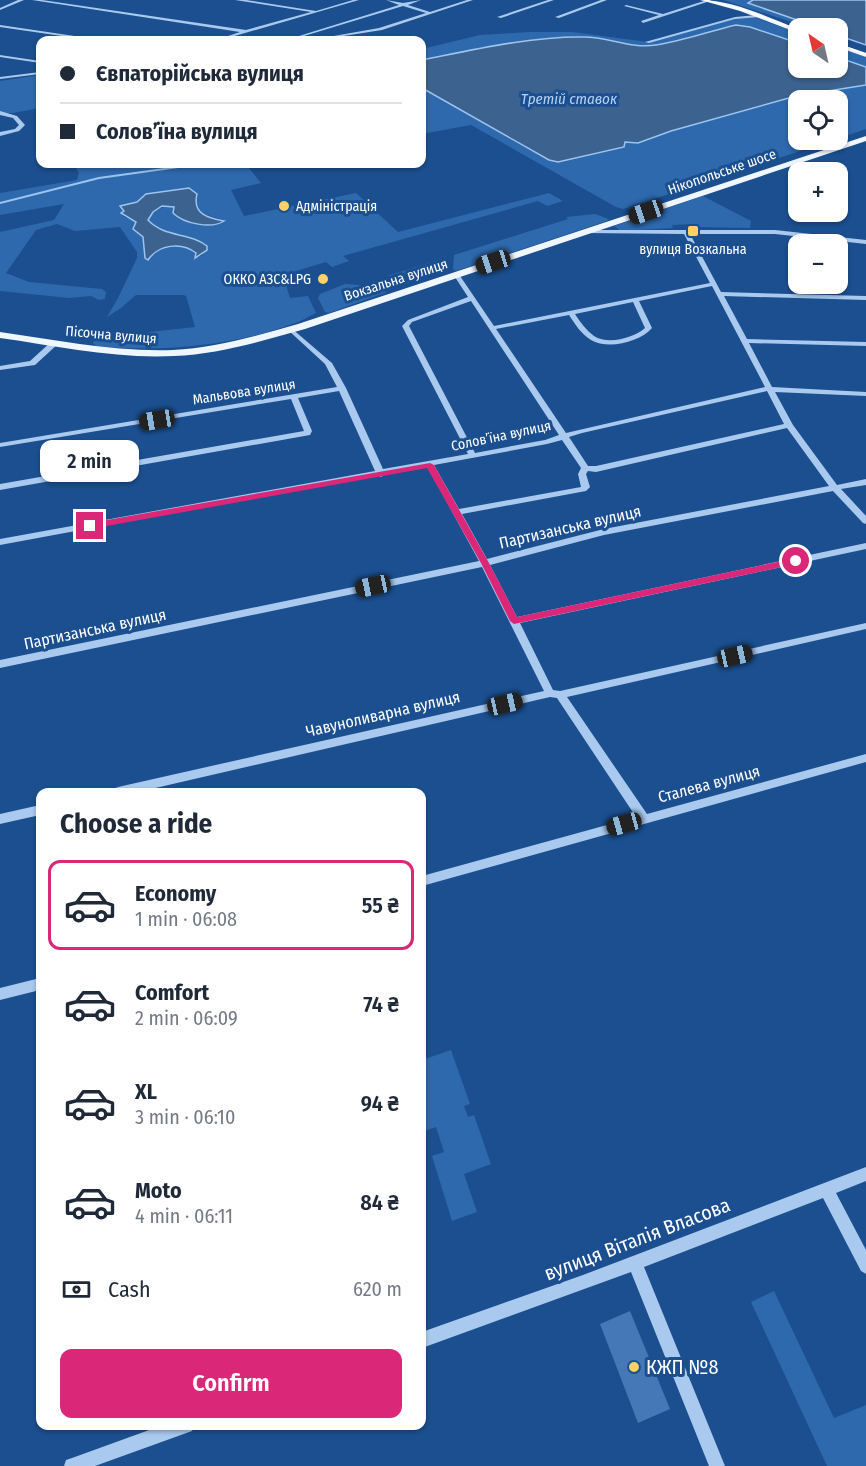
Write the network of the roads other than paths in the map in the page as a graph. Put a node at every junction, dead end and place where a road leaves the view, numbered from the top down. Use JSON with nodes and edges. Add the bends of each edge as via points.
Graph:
{"nodes":[{"id":1,"x":22,"y":0,"type":"edge"},
{"id":2,"x":34,"y":0,"type":"edge"},
{"id":3,"x":237,"y":0,"type":"edge"},
{"id":4,"x":333,"y":0,"type":"edge"},
{"id":5,"x":357,"y":0,"type":"edge"},
{"id":6,"x":388,"y":0,"type":"edge"},
{"id":7,"x":419,"y":0,"type":"edge"},
{"id":8,"x":471,"y":0,"type":"edge"},
{"id":9,"x":552,"y":0,"type":"edge"},
{"id":10,"x":605,"y":0,"type":"edge"},
{"id":11,"x":707,"y":0,"type":"edge"},
{"id":12,"x":345,"y":4,"type":"junction"},
{"id":13,"x":404,"y":5,"type":"junction"},
{"id":14,"x":626,"y":6,"type":"dead end"},
{"id":15,"x":1,"y":8,"type":"edge"},
{"id":16,"x":319,"y":11,"type":"junction"},
{"id":17,"x":430,"y":13,"type":"junction"},
{"id":18,"x":662,"y":15,"type":"junction"},
{"id":19,"x":757,"y":16,"type":"junction"},
{"id":20,"x":499,"y":17,"type":"dead end"},
{"id":21,"x":557,"y":17,"type":"dead end"},
{"id":22,"x":643,"y":22,"type":"dead end"},
{"id":23,"x":0,"y":26,"type":"edge"},
{"id":24,"x":788,"y":26,"type":"edge"},
{"id":25,"x":788,"y":26,"type":"edge"},
{"id":26,"x":248,"y":32,"type":"junction"},
{"id":27,"x":68,"y":36,"type":"edge"},
{"id":28,"x":233,"y":36,"type":"edge"},
{"id":29,"x":301,"y":36,"type":"edge"},
{"id":30,"x":338,"y":36,"type":"edge"},
{"id":31,"x":647,"y":42,"type":"dead end"},
{"id":32,"x":848,"y":47,"type":"edge"},
{"id":33,"x":866,"y":54,"type":"edge"},
{"id":34,"x":0,"y":56,"type":"edge"},
{"id":35,"x":36,"y":61,"type":"edge"},
{"id":36,"x":36,"y":74,"type":"edge"},
{"id":37,"x":0,"y":78,"type":"edge"},
{"id":38,"x":0,"y":113,"type":"edge"},
{"id":39,"x":0,"y":134,"type":"edge"},
{"id":40,"x":866,"y":138,"type":"edge"},
{"id":41,"x":586,"y":232,"type":"junction"},
{"id":42,"x":686,"y":232,"type":"junction"},
{"id":43,"x":866,"y":242,"type":"edge"},
{"id":44,"x":456,"y":274,"type":"junction"},
{"id":45,"x":713,"y":284,"type":"junction"},
{"id":46,"x":719,"y":294,"type":"junction"},
{"id":47,"x":473,"y":298,"type":"junction"},
{"id":48,"x":866,"y":298,"type":"edge"},
{"id":49,"x":635,"y":299,"type":"junction"},
{"id":50,"x":570,"y":312,"type":"junction"},
{"id":51,"x":493,"y":328,"type":"junction"},
{"id":52,"x":290,"y":329,"type":"junction"},
{"id":53,"x":0,"y":335,"type":"edge"},
{"id":54,"x":745,"y":341,"type":"junction"},
{"id":55,"x":55,"y":343,"type":"junction"},
{"id":56,"x":866,"y":344,"type":"edge"},
{"id":57,"x":0,"y":368,"type":"edge"},
{"id":58,"x":342,"y":388,"type":"junction"},
{"id":59,"x":768,"y":389,"type":"junction"},
{"id":60,"x":866,"y":394,"type":"edge"},
{"id":61,"x":294,"y":397,"type":"junction"},
{"id":62,"x":789,"y":425,"type":"junction"},
{"id":63,"x":564,"y":436,"type":"junction"},
{"id":64,"x":0,"y":446,"type":"edge"},
{"id":65,"x":473,"y":456,"type":"junction"},
{"id":66,"x":430,"y":465,"type":"junction"},
{"id":67,"x":585,"y":468,"type":"junction"},
{"id":68,"x":381,"y":474,"type":"junction"},
{"id":69,"x":866,"y":482,"type":"edge"},
{"id":70,"x":0,"y":487,"type":"edge"},
{"id":71,"x":835,"y":488,"type":"junction"},
{"id":72,"x":455,"y":512,"type":"junction"},
{"id":73,"x":866,"y":521,"type":"edge"},
{"id":74,"x":0,"y":542,"type":"edge"},
{"id":75,"x":866,"y":546,"type":"edge"},
{"id":76,"x":485,"y":563,"type":"junction"},
{"id":77,"x":514,"y":621,"type":"junction"},
{"id":78,"x":866,"y":626,"type":"edge"},
{"id":79,"x":0,"y":664,"type":"edge"},
{"id":80,"x":555,"y":694,"type":"junction"},
{"id":81,"x":866,"y":758,"type":"edge"},
{"id":82,"x":136,"y":788,"type":"edge"},
{"id":83,"x":36,"y":811,"type":"edge"},
{"id":84,"x":0,"y":819,"type":"edge"},
{"id":85,"x":644,"y":819,"type":"junction"},
{"id":86,"x":426,"y":880,"type":"edge"},
{"id":87,"x":36,"y":985,"type":"edge"},
{"id":88,"x":0,"y":994,"type":"edge"},
{"id":89,"x":866,"y":1174,"type":"edge"},
{"id":90,"x":826,"y":1189,"type":"junction"},
{"id":91,"x":635,"y":1263,"type":"junction"},
{"id":92,"x":866,"y":1266,"type":"edge"},
{"id":93,"x":426,"y":1339,"type":"edge"},
{"id":94,"x":172,"y":1430,"type":"edge"},
{"id":95,"x":72,"y":1466,"type":"edge"},
{"id":96,"x":717,"y":1466,"type":"edge"}],
"edges":[{"from":1,"to":15,"type":"street"},
{"from":2,"to":26,"type":"street"},
{"from":3,"to":16,"type":"street"},
{"from":4,"to":12,"type":"street"},
{"from":5,"to":12,"type":"street"},
{"from":6,"to":13,"type":"street"},
{"from":7,"to":13,"type":"street"},
{"from":8,"to":17,"type":"street"},
{"from":9,"to":20,"type":"street"},
{"from":10,"to":21,"type":"street"},
{"from":11,"to":18,"type":"street"},
{"from":11,"to":19,"type":"main road"},
{"from":11,"to":24,"type":"main road"},
{"from":12,"to":16,"type":"street"},
{"from":13,"to":17,"type":"street"},
{"from":13,"to":29,"type":"street"},
{"from":14,"to":18,"type":"street"},
{"from":16,"to":26,"type":"street"},
{"from":17,"to":30,"type":"street","via":[[380,29]]},
{"from":18,"to":22,"type":"street"},
{"from":19,"to":25,"type":"main road"},
{"from":19,"to":31,"type":"street","via":[[735,18]]},
{"from":23,"to":27,"type":"street"},
{"from":26,"to":28,"type":"street"},
{"from":32,"to":33,"type":"main road"},
{"from":34,"to":35,"type":"street"},
{"from":36,"to":37,"type":"street"},
{"from":38,"to":39,"type":"street","via":[[15,117],[22,125]]},
{"from":40,"to":41,"type":"main road","name":"Нікопольське шосе"},
{"from":41,"to":42,"type":"street","name":"Вокзальна вулиця"},
{"from":41,"to":44,"type":"main road","name":"Вокзальна вулиця"},
{"from":42,"to":43,"type":"street","name":"Вокзальна вулиця","via":[[775,232]]},
{"from":42,"to":45,"type":"street"},
{"from":44,"to":47,"type":"street"},
{"from":44,"to":52,"type":"main road","name":"Вокзальна вулиця"},
{"from":45,"to":46,"type":"street"},
{"from":45,"to":49,"type":"street"},
{"from":46,"to":48,"type":"street"},
{"from":46,"to":54,"type":"street"},
{"from":47,"to":51,"type":"street"},
{"from":47,"to":65,"type":"street","via":[[405,326]]},
{"from":49,"to":50,"type":"street"},
{"from":49,"to":50,"type":"street","via":[[648,328],[634,337],[594,340]]},
{"from":50,"to":51,"type":"street"},
{"from":51,"to":63,"type":"street"},
{"from":52,"to":55,"type":"main road","name":"Пісочна вулиця","via":[[227,346],[173,353],[122,352]]},
{"from":52,"to":58,"type":"street","via":[[328,363]]},
{"from":53,"to":55,"type":"main road","name":"Пісочна вулиця"},
{"from":54,"to":56,"type":"street"},
{"from":54,"to":59,"type":"street"},
{"from":55,"to":57,"type":"street","via":[[32,363]]},
{"from":58,"to":61,"type":"street","name":"Мальвова вулиця"},
{"from":58,"to":68,"type":"street"},
{"from":59,"to":60,"type":"street","name":"Соловʼїна вулиця"},
{"from":59,"to":62,"type":"street"},
{"from":59,"to":63,"type":"street","name":"Соловʼїна вулиця"},
{"from":61,"to":64,"type":"street","name":"Мальвова вулиця"},
{"from":61,"to":70,"type":"street","via":[[307,434]]},
{"from":62,"to":67,"type":"street","via":[[596,469]]},
{"from":62,"to":71,"type":"street"},
{"from":63,"to":65,"type":"street","name":"Соловʼїна вулиця"},
{"from":63,"to":67,"type":"street"},
{"from":65,"to":66,"type":"street","name":"Соловʼїна вулиця"},
{"from":66,"to":68,"type":"street","name":"Соловʼїна вулиця"},
{"from":66,"to":72,"type":"street"},
{"from":67,"to":72,"type":"street","via":[[582,474],[586,488]]},
{"from":68,"to":74,"type":"street","name":"Соловʼїна вулиця"},
{"from":69,"to":71,"type":"street","name":"Партизанська вулиця"},
{"from":71,"to":73,"type":"street"},
{"from":71,"to":76,"type":"street","name":"Партизанська вулиця","via":[[604,532]]},
{"from":72,"to":76,"type":"street"},
{"from":75,"to":77,"type":"street"},
{"from":76,"to":77,"type":"street"},
{"from":76,"to":79,"type":"street","name":"Партизанська вулиця"},
{"from":77,"to":80,"type":"street"},
{"from":78,"to":80,"type":"street","name":"Чавуноливарна вулиця"},
{"from":80,"to":82,"type":"street","name":"Чавуноливарна вулиця"},
{"from":80,"to":85,"type":"street"},
{"from":81,"to":85,"type":"street","name":"Сталева вулиця"},
{"from":83,"to":84,"type":"street"},
{"from":85,"to":86,"type":"street","name":"Сталева вулиця"},
{"from":87,"to":88,"type":"street"},
{"from":89,"to":90,"type":"street","name":"вулиця Віталія Власова"},
{"from":90,"to":91,"type":"street","name":"вулиця Віталія Власова"},
{"from":90,"to":92,"type":"street"},
{"from":91,"to":93,"type":"street","name":"вулиця Віталія Власова"},
{"from":91,"to":96,"type":"street"},
{"from":94,"to":95,"type":"street"}]}
